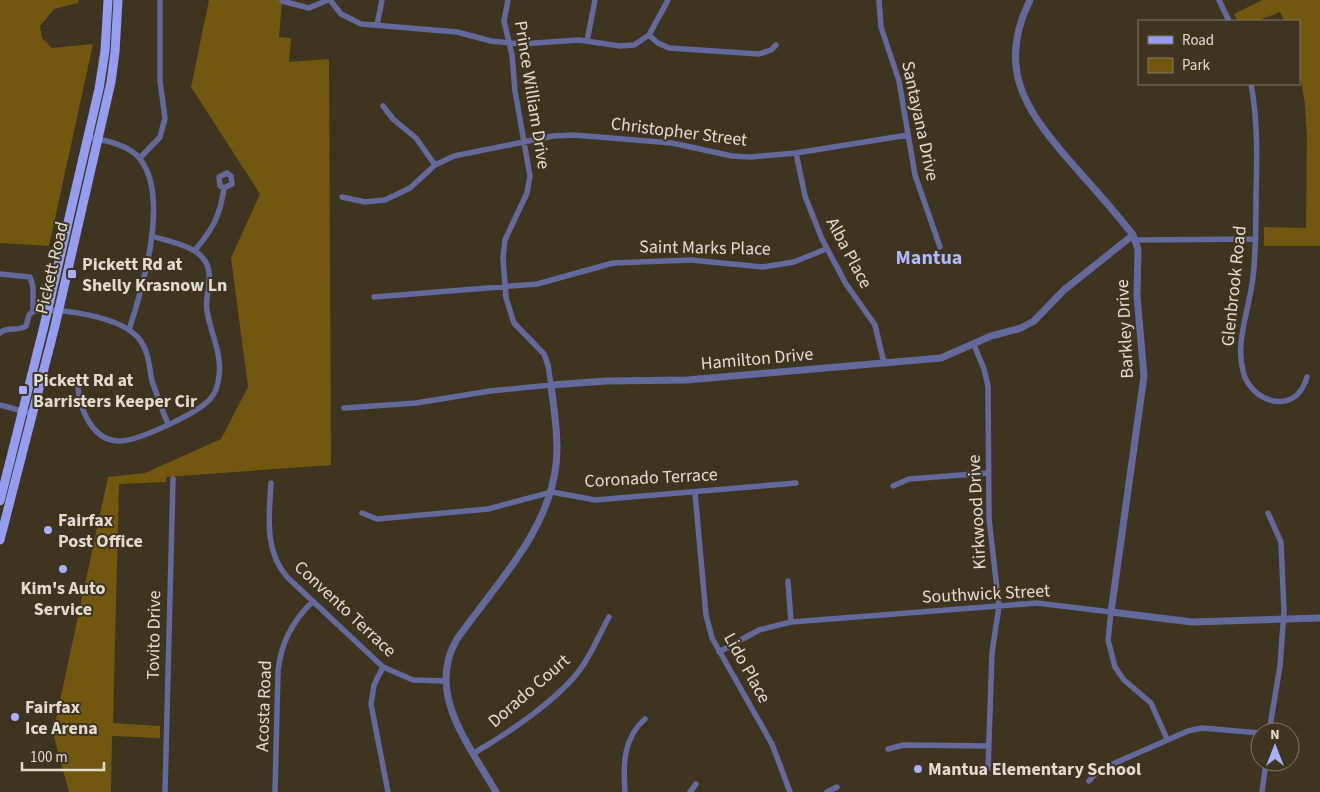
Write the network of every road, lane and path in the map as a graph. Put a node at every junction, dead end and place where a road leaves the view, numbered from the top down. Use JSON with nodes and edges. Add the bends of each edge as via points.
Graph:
{"nodes":[{"id":1,"x":108,"y":0,"type":"edge"},
{"id":2,"x":118,"y":0,"type":"edge"},
{"id":3,"x":160,"y":0,"type":"edge"},
{"id":4,"x":329,"y":0,"type":"edge"},
{"id":5,"x":382,"y":0,"type":"edge"},
{"id":6,"x":508,"y":0,"type":"edge"},
{"id":7,"x":596,"y":0,"type":"edge"},
{"id":8,"x":668,"y":0,"type":"edge"},
{"id":9,"x":879,"y":0,"type":"edge"},
{"id":10,"x":1030,"y":0,"type":"edge"},
{"id":11,"x":1219,"y":0,"type":"edge"},
{"id":12,"x":282,"y":2,"type":"dead end"},
{"id":13,"x":1229,"y":20,"type":"edge"},
{"id":14,"x":377,"y":25,"type":"junction"},
{"id":15,"x":649,"y":35,"type":"junction"},
{"id":16,"x":587,"y":42,"type":"junction"},
{"id":17,"x":510,"y":43,"type":"junction"},
{"id":18,"x":776,"y":45,"type":"dead end"},
{"id":19,"x":1251,"y":85,"type":"edge"},
{"id":20,"x":383,"y":106,"type":"dead end"},
{"id":21,"x":908,"y":135,"type":"junction"},
{"id":22,"x":88,"y":137,"type":"junction"},
{"id":23,"x":98,"y":139,"type":"junction"},
{"id":24,"x":525,"y":142,"type":"junction"},
{"id":25,"x":796,"y":153,"type":"junction"},
{"id":26,"x":140,"y":158,"type":"junction"},
{"id":27,"x":435,"y":165,"type":"junction"},
{"id":28,"x":224,"y":188,"type":"dead end"},
{"id":29,"x":342,"y":197,"type":"dead end"},
{"id":30,"x":152,"y":236,"type":"junction"},
{"id":31,"x":1134,"y":238,"type":"junction"},
{"id":32,"x":1256,"y":239,"type":"junction"},
{"id":33,"x":940,"y":247,"type":"dead end"},
{"id":34,"x":826,"y":249,"type":"junction"},
{"id":35,"x":195,"y":250,"type":"junction"},
{"id":36,"x":0,"y":274,"type":"edge"},
{"id":37,"x":505,"y":287,"type":"junction"},
{"id":38,"x":374,"y":297,"type":"dead end"},
{"id":39,"x":48,"y":310,"type":"junction"},
{"id":40,"x":59,"y":310,"type":"junction"},
{"id":41,"x":32,"y":311,"type":"junction"},
{"id":42,"x":129,"y":330,"type":"junction"},
{"id":43,"x":0,"y":333,"type":"edge"},
{"id":44,"x":974,"y":345,"type":"junction"},
{"id":45,"x":884,"y":363,"type":"junction"},
{"id":46,"x":1307,"y":377,"type":"dead end"},
{"id":47,"x":552,"y":385,"type":"junction"},
{"id":48,"x":78,"y":388,"type":"dead end"},
{"id":49,"x":0,"y":405,"type":"edge"},
{"id":50,"x":344,"y":408,"type":"dead end"},
{"id":51,"x":23,"y":411,"type":"junction"},
{"id":52,"x":33,"y":414,"type":"junction"},
{"id":53,"x":168,"y":424,"type":"junction"},
{"id":54,"x":3,"y":473,"type":"edge"},
{"id":55,"x":988,"y":473,"type":"junction"},
{"id":56,"x":173,"y":479,"type":"dead end"},
{"id":57,"x":271,"y":483,"type":"dead end"},
{"id":58,"x":796,"y":483,"type":"dead end"},
{"id":59,"x":893,"y":486,"type":"dead end"},
{"id":60,"x":549,"y":493,"type":"junction"},
{"id":61,"x":695,"y":493,"type":"junction"},
{"id":62,"x":0,"y":501,"type":"edge"},
{"id":63,"x":1268,"y":513,"type":"dead end"},
{"id":64,"x":362,"y":514,"type":"dead end"},
{"id":65,"x":0,"y":540,"type":"edge"},
{"id":66,"x":788,"y":580,"type":"dead end"},
{"id":67,"x":312,"y":602,"type":"junction"},
{"id":68,"x":999,"y":606,"type":"junction"},
{"id":69,"x":1111,"y":612,"type":"junction"},
{"id":70,"x":609,"y":617,"type":"dead end"},
{"id":71,"x":1320,"y":618,"type":"edge"},
{"id":72,"x":1284,"y":619,"type":"junction"},
{"id":73,"x":791,"y":622,"type":"junction"},
{"id":74,"x":719,"y":652,"type":"junction"},
{"id":75,"x":383,"y":667,"type":"junction"},
{"id":76,"x":445,"y":681,"type":"junction"},
{"id":77,"x":645,"y":719,"type":"dead end"},
{"id":78,"x":1270,"y":722,"type":"edge"},
{"id":79,"x":1250,"y":732,"type":"edge"},
{"id":80,"x":1167,"y":738,"type":"junction"},
{"id":81,"x":989,"y":746,"type":"junction"},
{"id":82,"x":888,"y":749,"type":"dead end"},
{"id":83,"x":474,"y":753,"type":"junction"},
{"id":84,"x":988,"y":769,"type":"dead end"},
{"id":85,"x":1265,"y":772,"type":"edge"},
{"id":86,"x":1089,"y":780,"type":"dead end"},
{"id":87,"x":696,"y":784,"type":"dead end"},
{"id":88,"x":837,"y":786,"type":"dead end"},
{"id":89,"x":165,"y":792,"type":"edge"},
{"id":90,"x":276,"y":792,"type":"edge"},
{"id":91,"x":388,"y":792,"type":"edge"},
{"id":92,"x":496,"y":792,"type":"edge"},
{"id":93,"x":625,"y":792,"type":"edge"},
{"id":94,"x":690,"y":792,"type":"edge"},
{"id":95,"x":790,"y":792,"type":"edge"},
{"id":96,"x":827,"y":792,"type":"edge"},
{"id":97,"x":1262,"y":792,"type":"edge"}],
"edges":[{"from":1,"to":22,"type":"main road","name":"Pickett Road","via":[[106,51]]},
{"from":2,"to":23,"type":"main road","name":"Pickett Road","via":[[115,52]]},
{"from":3,"to":26,"type":"street","via":[[162,43],[159,67],[165,118],[160,137]]},
{"from":4,"to":12,"type":"street","via":[[309,8]]},
{"from":4,"to":14,"type":"street","via":[[348,20]]},
{"from":5,"to":14,"type":"street"},
{"from":6,"to":17,"type":"street","name":"Prince William Drive","via":[[504,21]]},
{"from":7,"to":16,"type":"street"},
{"from":8,"to":15,"type":"street"},
{"from":9,"to":21,"type":"street","name":"Santayana Drive","via":[[882,27],[899,82]]},
{"from":10,"to":31,"type":"street","via":[[1016,44],[1018,79],[1025,102],[1052,140]]},
{"from":11,"to":13,"type":"street"},
{"from":14,"to":17,"type":"street","via":[[457,32]]},
{"from":15,"to":16,"type":"street","via":[[630,46]]},
{"from":15,"to":18,"type":"street","via":[[669,48],[758,54]]},
{"from":16,"to":17,"type":"street"},
{"from":17,"to":24,"type":"street","name":"Prince William Drive"},
{"from":19,"to":32,"type":"street","name":"Glenbrook Road","via":[[1257,146]]},
{"from":20,"to":27,"type":"street","via":[[416,138]]},
{"from":21,"to":25,"type":"street","name":"Christopher Street"},
{"from":21,"to":33,"type":"street","name":"Santayana Drive","via":[[919,192]]},
{"from":22,"to":23,"type":"street"},
{"from":22,"to":39,"type":"main road","name":"Pickett Road"},
{"from":23,"to":26,"type":"street"},
{"from":23,"to":40,"type":"main road","name":"Pickett Road"},
{"from":24,"to":25,"type":"street","name":"Christopher Street","via":[[553,136],[574,136],[672,143],[739,157]]},
{"from":24,"to":27,"type":"street","name":"Christopher Street","via":[[459,154]]},
{"from":24,"to":37,"type":"street","name":"Prince William Drive","via":[[529,184],[505,240]]},
{"from":25,"to":34,"type":"street","name":"Alba Place","via":[[805,196]]},
{"from":26,"to":30,"type":"street","via":[[148,172],[155,204]]},
{"from":27,"to":29,"type":"street","name":"Christopher Street","via":[[410,188],[390,198],[365,202]]},
{"from":28,"to":35,"type":"street","via":[[218,218]]},
{"from":30,"to":35,"type":"street"},
{"from":30,"to":42,"type":"street","via":[[140,296]]},
{"from":31,"to":32,"type":"street"},
{"from":31,"to":44,"type":"street","name":"Hamilton Drive","via":[[1064,290],[1034,321]]},
{"from":31,"to":69,"type":"street","name":"Barkley Drive","via":[[1138,249],[1137,296],[1144,376]]},
{"from":32,"to":46,"type":"street","name":"Glenbrook Road","via":[[1252,293],[1241,348],[1244,376],[1258,394],[1281,401],[1295,397]]},
{"from":34,"to":37,"type":"street","name":"Saint Marks Place","via":[[794,262],[763,267],[691,260],[613,263],[537,284]]},
{"from":34,"to":45,"type":"street","name":"Alba Place","via":[[846,284],[874,322]]},
{"from":35,"to":53,"type":"street","via":[[209,273],[206,308],[220,359],[218,384],[211,398],[194,412]]},
{"from":36,"to":41,"type":"street","via":[[30,278]]},
{"from":37,"to":38,"type":"street","name":"Saint Marks Place"},
{"from":37,"to":47,"type":"street","name":"Prince William Drive","via":[[511,316],[544,354]]},
{"from":39,"to":40,"type":"street"},
{"from":39,"to":41,"type":"street"},
{"from":39,"to":51,"type":"main road","name":"Pickett Road"},
{"from":40,"to":42,"type":"street","via":[[116,323]]},
{"from":40,"to":52,"type":"main road","name":"Pickett Road"},
{"from":41,"to":43,"type":"street","via":[[22,329],[6,329]]},
{"from":42,"to":53,"type":"street","via":[[141,341]]},
{"from":44,"to":45,"type":"street","name":"Hamilton Drive","via":[[941,358]]},
{"from":44,"to":55,"type":"street","name":"Kirkwood Drive","via":[[988,386]]},
{"from":45,"to":47,"type":"street","name":"Hamilton Drive","via":[[687,380]]},
{"from":47,"to":50,"type":"street","name":"Hamilton Drive","via":[[416,403]]},
{"from":47,"to":60,"type":"street","name":"Prince William Drive","via":[[557,458]]},
{"from":48,"to":53,"type":"street","via":[[85,416],[104,436],[117,441],[133,439]]},
{"from":49,"to":51,"type":"street"},
{"from":51,"to":52,"type":"street"},
{"from":51,"to":54,"type":"main road","name":"Pickett Road"},
{"from":52,"to":65,"type":"main road","name":"Pickett Road"},
{"from":54,"to":62,"type":"main road","name":"Pickett Road"},
{"from":55,"to":59,"type":"street","via":[[909,479]]},
{"from":55,"to":68,"type":"street","name":"Kirkwood Drive","via":[[990,534]]},
{"from":56,"to":89,"type":"street","name":"Tovito Drive"},
{"from":57,"to":67,"type":"street","name":"Convento Terrace","via":[[269,526],[273,553],[284,574]]},
{"from":58,"to":61,"type":"street","name":"Coronado Terrace"},
{"from":60,"to":61,"type":"street","name":"Coronado Terrace","via":[[595,500]]},
{"from":60,"to":64,"type":"street","name":"Coronado Terrace","via":[[488,509],[377,519]]},
{"from":60,"to":76,"type":"street","name":"Prince William Drive","via":[[530,538],[454,644]]},
{"from":61,"to":74,"type":"street","name":"Lido Place","via":[[706,615]]},
{"from":63,"to":72,"type":"street","via":[[1281,542]]},
{"from":66,"to":73,"type":"street"},
{"from":67,"to":75,"type":"street","name":"Convento Terrace"},
{"from":67,"to":90,"type":"street","name":"Acosta Road","via":[[287,635],[279,662]]},
{"from":68,"to":69,"type":"street","name":"Southwick Street","via":[[1048,604]]},
{"from":68,"to":73,"type":"street","name":"Southwick Street"},
{"from":68,"to":81,"type":"street","name":"Kirkwood Drive","via":[[992,653]]},
{"from":69,"to":72,"type":"street","name":"Southwick Street","via":[[1192,622]]},
{"from":69,"to":80,"type":"street","name":"Barkley Drive","via":[[1108,640],[1115,667],[1124,680],[1151,703]]},
{"from":70,"to":83,"type":"street","name":"Dorado Court","via":[[585,663],[572,679],[509,732]]},
{"from":71,"to":72,"type":"street","name":"Southwick Street"},
{"from":72,"to":78,"type":"street"},
{"from":73,"to":74,"type":"street","name":"Southwick Street","via":[[760,630]]},
{"from":74,"to":95,"type":"street","name":"Lido Place","via":[[772,744]]},
{"from":75,"to":76,"type":"street","name":"Convento Terrace","via":[[414,680]]},
{"from":75,"to":91,"type":"street","via":[[374,685],[371,704]]},
{"from":76,"to":83,"type":"street","name":"Prince William Drive","via":[[450,709]]},
{"from":77,"to":93,"type":"street","via":[[634,730],[626,750]]},
{"from":79,"to":80,"type":"street","via":[[1202,728]]},
{"from":80,"to":86,"type":"street","via":[[1099,770]]},
{"from":81,"to":82,"type":"street","via":[[904,745]]},
{"from":81,"to":84,"type":"street","name":"Kirkwood Drive"},
{"from":83,"to":92,"type":"street","name":"Prince William Drive"},
{"from":85,"to":97,"type":"street"},
{"from":87,"to":94,"type":"street"},
{"from":88,"to":96,"type":"street"}]}
